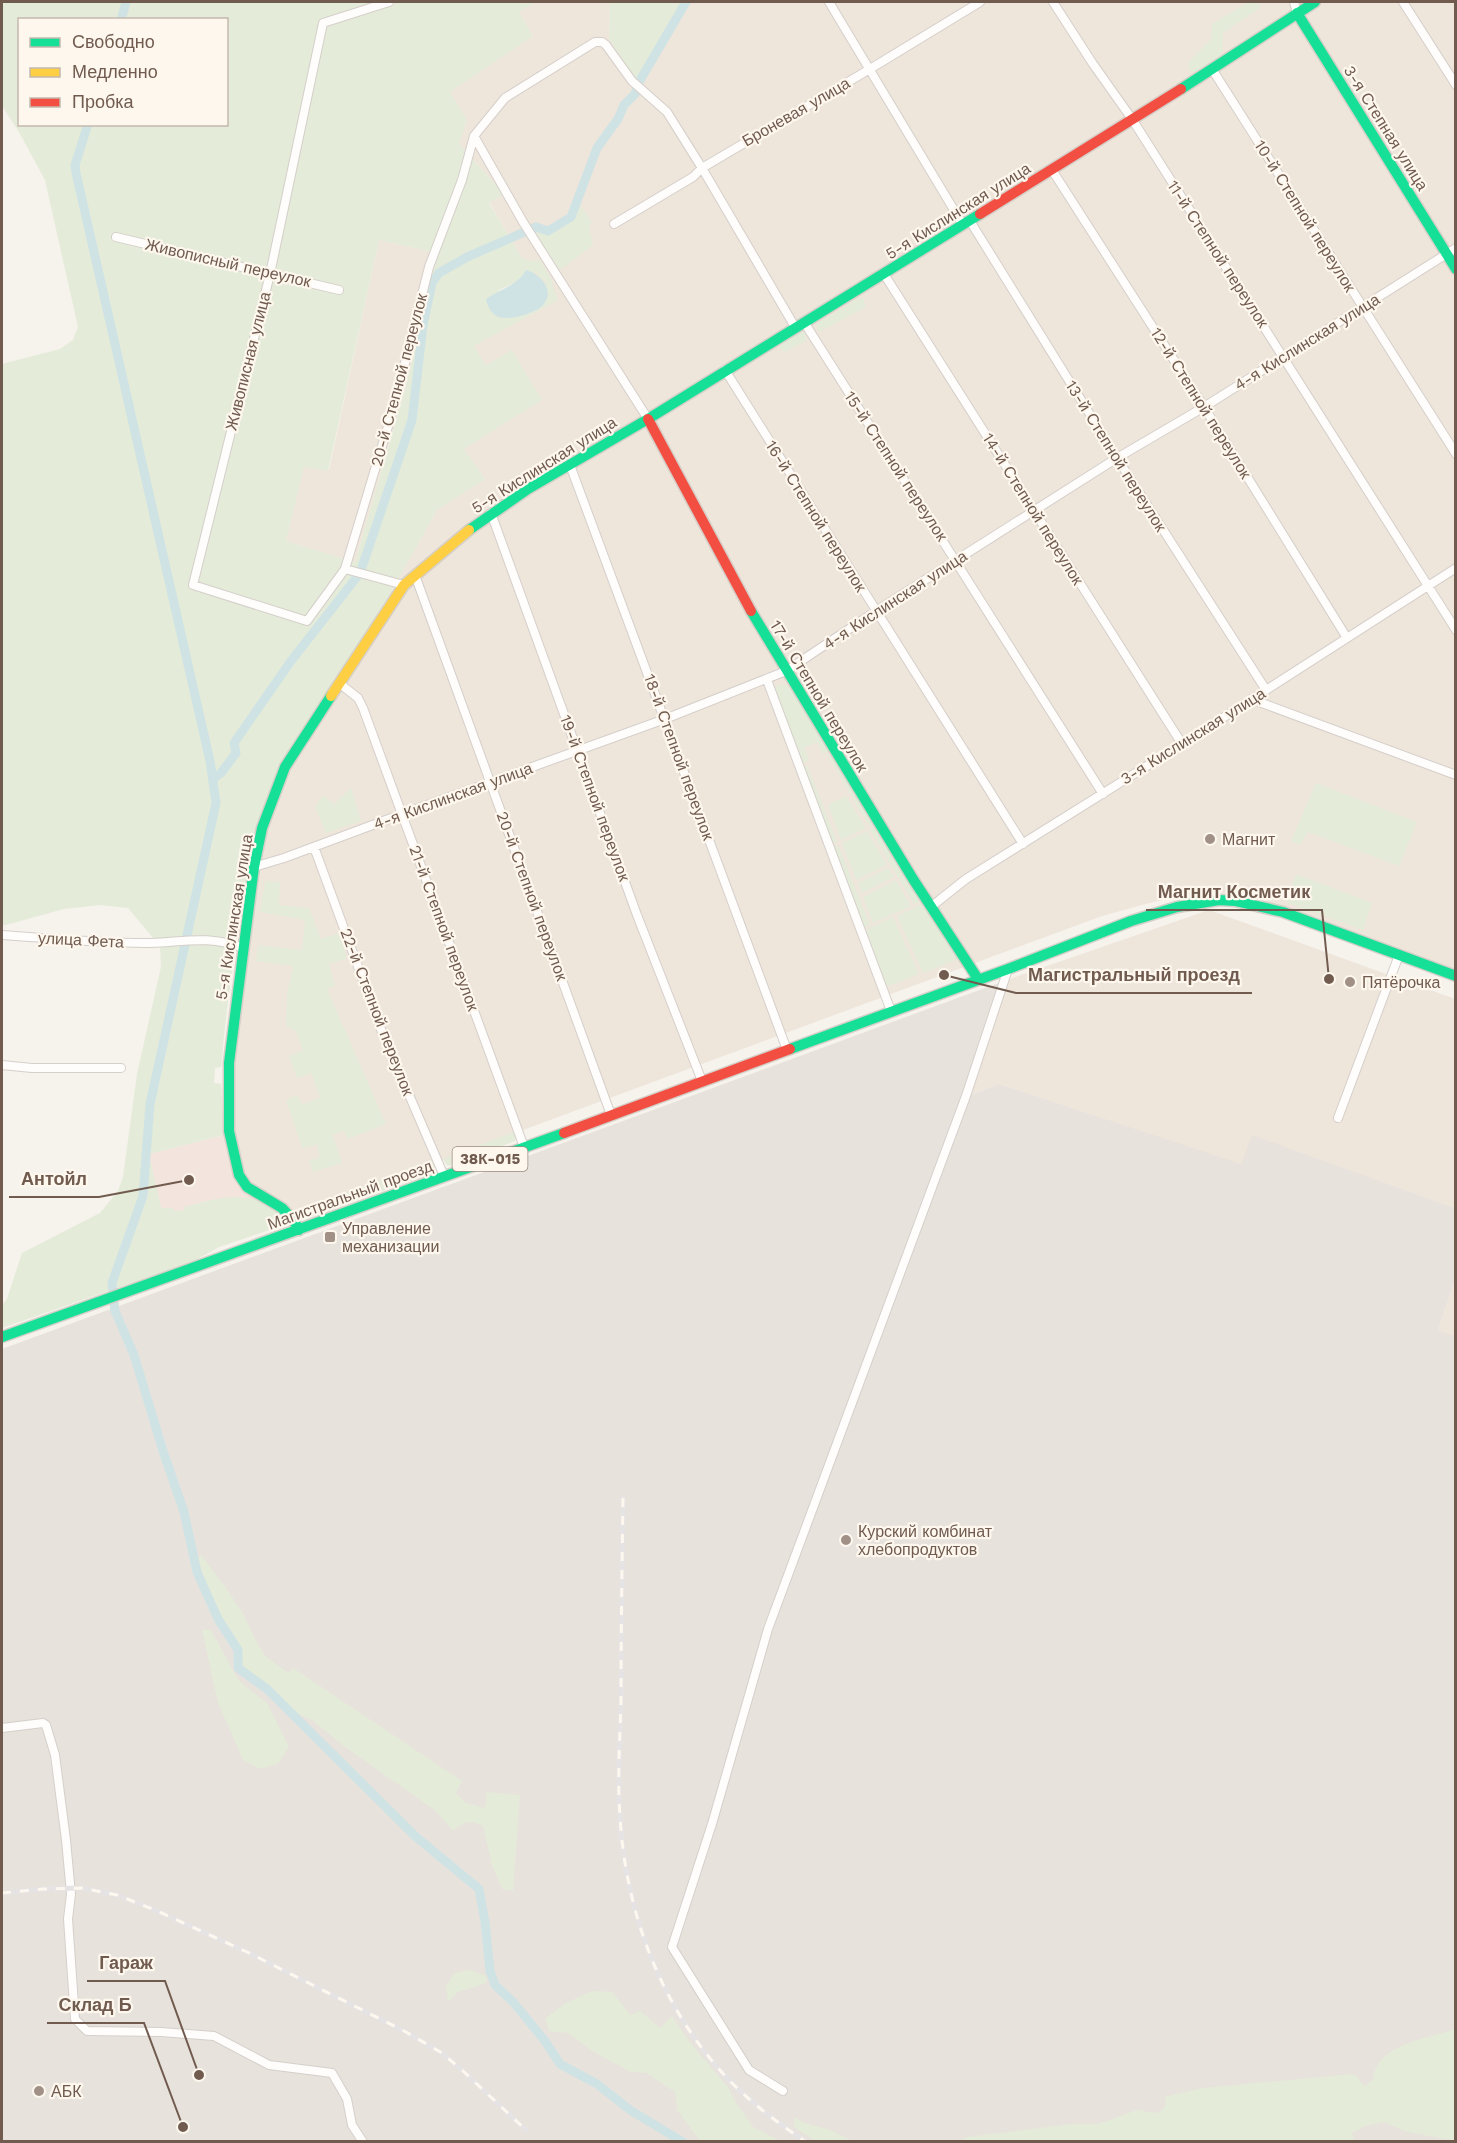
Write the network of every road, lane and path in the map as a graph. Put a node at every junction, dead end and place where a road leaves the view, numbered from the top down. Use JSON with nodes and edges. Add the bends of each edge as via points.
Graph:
{"nodes":[{"id":1,"x":389,"y":2,"type":"edge"},
{"id":2,"x":829,"y":2,"type":"edge"},
{"id":3,"x":980,"y":2,"type":"edge"},
{"id":4,"x":1053,"y":2,"type":"edge"},
{"id":5,"x":1315,"y":2,"type":"edge"},
{"id":6,"x":1403,"y":2,"type":"edge"},
{"id":7,"x":1295,"y":7,"type":"edge"},
{"id":8,"x":870,"y":69,"type":"junction"},
{"id":9,"x":1212,"y":69,"type":"junction"},
{"id":10,"x":1455,"y":85,"type":"edge"},
{"id":11,"x":1132,"y":119,"type":"junction"},
{"id":12,"x":474,"y":136,"type":"junction"},
{"id":13,"x":702,"y":168,"type":"junction"},
{"id":14,"x":1052,"y":170,"type":"junction"},
{"id":15,"x":966,"y":223,"type":"junction"},
{"id":16,"x":614,"y":224,"type":"dead end"},
{"id":17,"x":116,"y":237,"type":"dead end"},
{"id":18,"x":1451,"y":251,"type":"edge"},
{"id":19,"x":1455,"y":269,"type":"edge"},
{"id":20,"x":270,"y":274,"type":"junction"},
{"id":21,"x":884,"y":274,"type":"junction"},
{"id":22,"x":339,"y":290,"type":"dead end"},
{"id":23,"x":1363,"y":307,"type":"junction"},
{"id":24,"x":799,"y":324,"type":"junction"},
{"id":25,"x":1283,"y":356,"type":"junction"},
{"id":26,"x":725,"y":370,"type":"junction"},
{"id":27,"x":1204,"y":407,"type":"junction"},
{"id":28,"x":648,"y":419,"type":"junction"},
{"id":29,"x":1455,"y":454,"type":"edge"},
{"id":30,"x":1117,"y":458,"type":"junction"},
{"id":31,"x":570,"y":465,"type":"junction"},
{"id":32,"x":1035,"y":512,"type":"junction"},
{"id":33,"x":491,"y":513,"type":"junction"},
{"id":34,"x":956,"y":561,"type":"junction"},
{"id":35,"x":1455,"y":568,"type":"edge"},
{"id":36,"x":345,"y":569,"type":"junction"},
{"id":37,"x":415,"y":575,"type":"junction"},
{"id":38,"x":404,"y":585,"type":"junction"},
{"id":39,"x":1428,"y":586,"type":"junction"},
{"id":40,"x":876,"y":611,"type":"junction"},
{"id":41,"x":1455,"y":630,"type":"edge"},
{"id":42,"x":1347,"y":638,"type":"junction"},
{"id":43,"x":786,"y":671,"type":"junction"},
{"id":44,"x":767,"y":680,"type":"junction"},
{"id":45,"x":339,"y":683,"type":"junction"},
{"id":46,"x":1266,"y":690,"type":"junction"},
{"id":47,"x":1251,"y":699,"type":"junction"},
{"id":48,"x":665,"y":719,"type":"junction"},
{"id":49,"x":1182,"y":744,"type":"junction"},
{"id":50,"x":579,"y":751,"type":"junction"},
{"id":51,"x":1455,"y":775,"type":"edge"},
{"id":52,"x":490,"y":782,"type":"junction"},
{"id":53,"x":1103,"y":794,"type":"junction"},
{"id":54,"x":402,"y":814,"type":"junction"},
{"id":55,"x":1023,"y":844,"type":"junction"},
{"id":56,"x":314,"y":847,"type":"junction"},
{"id":57,"x":254,"y":867,"type":"junction"},
{"id":58,"x":933,"y":906,"type":"junction"},
{"id":59,"x":2,"y":935,"type":"edge"},
{"id":60,"x":243,"y":948,"type":"junction"},
{"id":61,"x":1399,"y":955,"type":"junction"},
{"id":62,"x":1008,"y":969,"type":"junction"},
{"id":63,"x":1455,"y":976,"type":"edge"},
{"id":64,"x":978,"y":979,"type":"junction"},
{"id":65,"x":891,"y":1011,"type":"junction"},
{"id":66,"x":787,"y":1050,"type":"junction"},
{"id":67,"x":2,"y":1065,"type":"edge"},
{"id":68,"x":121,"y":1068,"type":"dead end"},
{"id":69,"x":702,"y":1081,"type":"junction"},
{"id":70,"x":611,"y":1115,"type":"junction"},
{"id":71,"x":1338,"y":1118,"type":"dead end"},
{"id":72,"x":524,"y":1147,"type":"junction"},
{"id":73,"x":444,"y":1176,"type":"junction"},
{"id":74,"x":299,"y":1230,"type":"junction"},
{"id":75,"x":2,"y":1337,"type":"edge"},
{"id":76,"x":2,"y":1728,"type":"edge"},
{"id":77,"x":783,"y":2091,"type":"dead end"},
{"id":78,"x":363,"y":2142,"type":"edge"}],
"edges":[{"from":1,"to":20,"type":"street","name":"Живописная улица","via":[[323,23]]},
{"from":2,"to":8,"type":"street","name":"13-й Степной переулок"},
{"from":3,"to":8,"type":"street","name":"Броневая улица"},
{"from":4,"to":11,"type":"street","name":"11-й Степной переулок"},
{"from":5,"to":7,"type":"street","name":"5-я Кислинская улица"},
{"from":6,"to":10,"type":"street"},
{"from":7,"to":9,"type":"street","name":"5-я Кислинская улица","via":[[1262,38]]},
{"from":7,"to":18,"type":"street","name":"3-я Степная улица"},
{"from":8,"to":13,"type":"street","name":"Броневая улица"},
{"from":8,"to":15,"type":"street","name":"13-й Степной переулок"},
{"from":9,"to":11,"type":"street","name":"5-я Кислинская улица"},
{"from":9,"to":23,"type":"street","name":"10-й Степной переулок"},
{"from":11,"to":14,"type":"street","name":"5-я Кислинская улица"},
{"from":11,"to":25,"type":"street","name":"11-й Степной переулок"},
{"from":12,"to":13,"type":"street","name":"15-й Степной переулок","via":[[505,98],[595,42],[602,42],[632,81],[667,112]]},
{"from":12,"to":28,"type":"street","via":[[523,222]]},
{"from":12,"to":36,"type":"street","name":"20-й Степной переулок","via":[[429,267]]},
{"from":13,"to":16,"type":"street","name":"Броневая улица"},
{"from":13,"to":24,"type":"street","name":"15-й Степной переулок"},
{"from":14,"to":15,"type":"street","name":"5-я Кислинская улица"},
{"from":14,"to":27,"type":"street","name":"12-й Степной переулок"},
{"from":15,"to":21,"type":"street","name":"5-я Кислинская улица"},
{"from":15,"to":30,"type":"street","name":"13-й Степной переулок"},
{"from":17,"to":20,"type":"street","name":"Живописный переулок"},
{"from":18,"to":19,"type":"street","name":"3-я Степная улица"},
{"from":18,"to":23,"type":"street","name":"4-я Кислинская улица"},
{"from":20,"to":22,"type":"street","name":"Живописный переулок"},
{"from":20,"to":36,"type":"street","name":"Живописная улица","via":[[193,585],[307,621]]},
{"from":21,"to":24,"type":"street","name":"5-я Кислинская улица"},
{"from":21,"to":32,"type":"street","name":"14-й Степной переулок"},
{"from":23,"to":25,"type":"street","name":"4-я Кислинская улица"},
{"from":23,"to":29,"type":"street","name":"10-й Степной переулок"},
{"from":24,"to":26,"type":"street","name":"5-я Кислинская улица"},
{"from":24,"to":34,"type":"street","name":"15-й Степной переулок"},
{"from":25,"to":27,"type":"street","name":"4-я Кислинская улица"},
{"from":25,"to":39,"type":"street","name":"11-й Степной переулок"},
{"from":26,"to":28,"type":"street","name":"5-я Кислинская улица"},
{"from":26,"to":40,"type":"street","name":"16-й Степной переулок"},
{"from":27,"to":30,"type":"street","name":"4-я Кислинская улица"},
{"from":27,"to":42,"type":"street","name":"12-й Степной переулок"},
{"from":28,"to":31,"type":"street","name":"5-я Кислинская улица"},
{"from":28,"to":43,"type":"street","name":"17-й Степной переулок"},
{"from":30,"to":32,"type":"street","name":"4-я Кислинская улица"},
{"from":30,"to":46,"type":"street","name":"13-й Степной переулок"},
{"from":31,"to":33,"type":"street","name":"5-я Кислинская улица"},
{"from":31,"to":48,"type":"street","name":"18-й Степной переулок"},
{"from":32,"to":34,"type":"street","name":"4-я Кислинская улица"},
{"from":32,"to":49,"type":"street","name":"14-й Степной переулок"},
{"from":33,"to":37,"type":"street","name":"5-я Кислинская улица"},
{"from":33,"to":50,"type":"street","name":"19-й Степной переулок"},
{"from":34,"to":40,"type":"street","name":"4-я Кислинская улица"},
{"from":34,"to":53,"type":"street","name":"15-й Степной переулок"},
{"from":35,"to":39,"type":"street","name":"3-я Кислинская улица"},
{"from":36,"to":38,"type":"street"},
{"from":37,"to":38,"type":"street","name":"5-я Кислинская улица"},
{"from":37,"to":52,"type":"street","name":"20-й Степной переулок"},
{"from":38,"to":45,"type":"street","name":"5-я Кислинская улица"},
{"from":39,"to":41,"type":"street","name":"11-й Степной переулок"},
{"from":39,"to":42,"type":"street","name":"3-я Кислинская улица"},
{"from":40,"to":43,"type":"street","name":"4-я Кислинская улица"},
{"from":40,"to":55,"type":"street","name":"16-й Степной переулок"},
{"from":42,"to":46,"type":"street","name":"3-я Кислинская улица"},
{"from":43,"to":44,"type":"street","name":"4-я Кислинская улица"},
{"from":43,"to":58,"type":"street","name":"17-й Степной переулок"},
{"from":44,"to":48,"type":"street","name":"4-я Кислинская улица"},
{"from":44,"to":65,"type":"street"},
{"from":45,"to":54,"type":"street","name":"21-й Степной переулок","via":[[358,698]]},
{"from":45,"to":57,"type":"street","name":"5-я Кислинская улица","via":[[285,767],[262,828]]},
{"from":46,"to":47,"type":"street","name":"3-я Кислинская улица"},
{"from":47,"to":49,"type":"street","name":"3-я Кислинская улица"},
{"from":47,"to":51,"type":"street"},
{"from":48,"to":50,"type":"street","name":"4-я Кислинская улица"},
{"from":48,"to":66,"type":"street","name":"18-й Степной переулок"},
{"from":49,"to":53,"type":"street","name":"3-я Кислинская улица"},
{"from":50,"to":52,"type":"street","name":"4-я Кислинская улица"},
{"from":50,"to":69,"type":"street","name":"19-й Степной переулок","via":[[636,915]]},
{"from":52,"to":54,"type":"street","name":"4-я Кислинская улица"},
{"from":52,"to":70,"type":"street","name":"20-й Степной переулок"},
{"from":53,"to":55,"type":"street","name":"3-я Кислинская улица"},
{"from":54,"to":56,"type":"street","name":"4-я Кислинская улица"},
{"from":54,"to":72,"type":"street","name":"21-й Степной переулок"},
{"from":55,"to":58,"type":"street","name":"3-я Кислинская улица","via":[[966,879]]},
{"from":56,"to":57,"type":"street","name":"4-я Кислинская улица"},
{"from":56,"to":73,"type":"street","name":"22-й Степной переулок","via":[[382,1032]]},
{"from":57,"to":60,"type":"street","name":"5-я Кислинская улица"},
{"from":58,"to":64,"type":"street","name":"17-й Степной переулок"},
{"from":59,"to":60,"type":"street","name":"улица Фета","via":[[107,942],[202,939]]},
{"from":60,"to":74,"type":"street","name":"5-я Кислинская улица","via":[[229,1063],[229,1131],[239,1175],[247,1187],[282,1208]]},
{"from":61,"to":62,"type":"street","name":"Магистральный проезд","number":"38К-015","via":[[1283,912],[1219,900],[1131,921]]},
{"from":61,"to":63,"type":"street","name":"Магистральный проезд","number":"38К-015"},
{"from":61,"to":71,"type":"street"},
{"from":62,"to":64,"type":"street","name":"Магистральный проезд","number":"38К-015"},
{"from":62,"to":77,"type":"street","via":[[966,1096],[768,1629],[672,1947],[749,2070]]},
{"from":64,"to":65,"type":"street","name":"Магистральный проезд","number":"38К-015"},
{"from":65,"to":66,"type":"street","name":"Магистральный проезд","number":"38К-015"},
{"from":66,"to":69,"type":"street","name":"Магистральный проезд","number":"38К-015"},
{"from":67,"to":68,"type":"street"},
{"from":69,"to":70,"type":"street","name":"Магистральный проезд","number":"38К-015"},
{"from":70,"to":72,"type":"street","name":"Магистральный проезд","number":"38К-015"},
{"from":72,"to":73,"type":"street","name":"Магистральный проезд","number":"38К-015"},
{"from":73,"to":74,"type":"street","name":"Магистральный проезд","number":"38К-015"},
{"from":74,"to":75,"type":"street","name":"Магистральный проезд","number":"38К-015"},
{"from":76,"to":78,"type":"street","via":[[43,1723],[55,1755],[71,1894],[68,1919],[75,2019],[87,2031],[214,2036],[269,2065],[332,2073],[347,2098],[352,2125]]}]}
